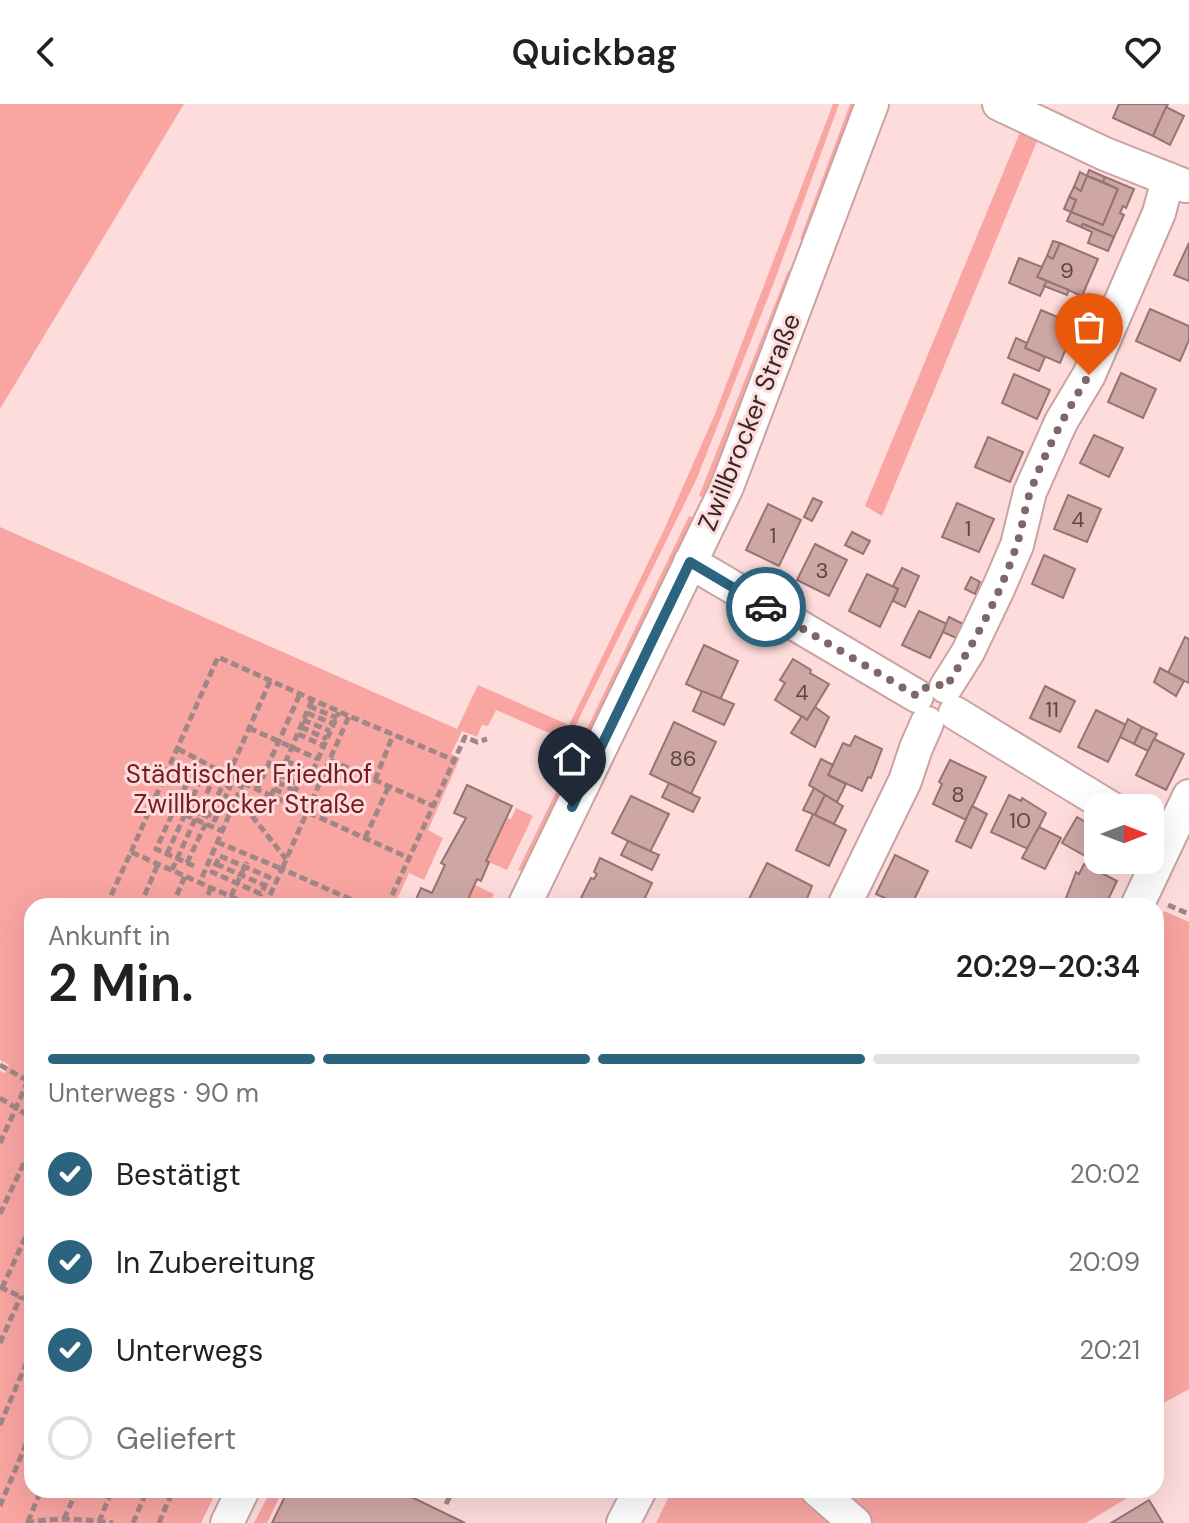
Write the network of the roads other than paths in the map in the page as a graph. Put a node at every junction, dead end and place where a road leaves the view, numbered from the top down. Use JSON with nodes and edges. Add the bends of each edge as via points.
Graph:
{"nodes":[{"id":1,"x":872,"y":104,"type":"edge"},
{"id":2,"x":999,"y":104,"type":"edge"},
{"id":3,"x":1178,"y":183,"type":"edge"},
{"id":4,"x":690,"y":562,"type":"junction"},
{"id":5,"x":936,"y":705,"type":"junction"},
{"id":6,"x":1087,"y":794,"type":"edge"},
{"id":7,"x":1189,"y":796,"type":"edge"},
{"id":8,"x":1168,"y":842,"type":"edge"},
{"id":9,"x":528,"y":898,"type":"edge"},
{"id":10,"x":848,"y":898,"type":"edge"},
{"id":11,"x":1141,"y":898,"type":"edge"},
{"id":12,"x":239,"y":1498,"type":"edge"},
{"id":13,"x":636,"y":1498,"type":"edge"},
{"id":14,"x":826,"y":1498,"type":"edge"},
{"id":15,"x":227,"y":1523,"type":"edge"},
{"id":16,"x":623,"y":1523,"type":"edge"},
{"id":17,"x":855,"y":1523,"type":"edge"}],
"edges":[{"from":1,"to":4,"type":"street","name":"Zwillbrocker Straße","via":[[727,487]]},
{"from":2,"to":3,"type":"street"},
{"from":3,"to":5,"type":"street","via":[[1159,213],[1089,375],[1061,422],[1030,492],[1017,545],[999,587]]},
{"from":4,"to":5,"type":"street"},
{"from":4,"to":9,"type":"street","name":"Zwillbrocker Straße"},
{"from":5,"to":6,"type":"street"},
{"from":5,"to":10,"type":"street"},
{"from":7,"to":8,"type":"street"},
{"from":8,"to":11,"type":"street"},
{"from":12,"to":15,"type":"street"},
{"from":13,"to":16,"type":"street"},
{"from":14,"to":17,"type":"street"}]}
